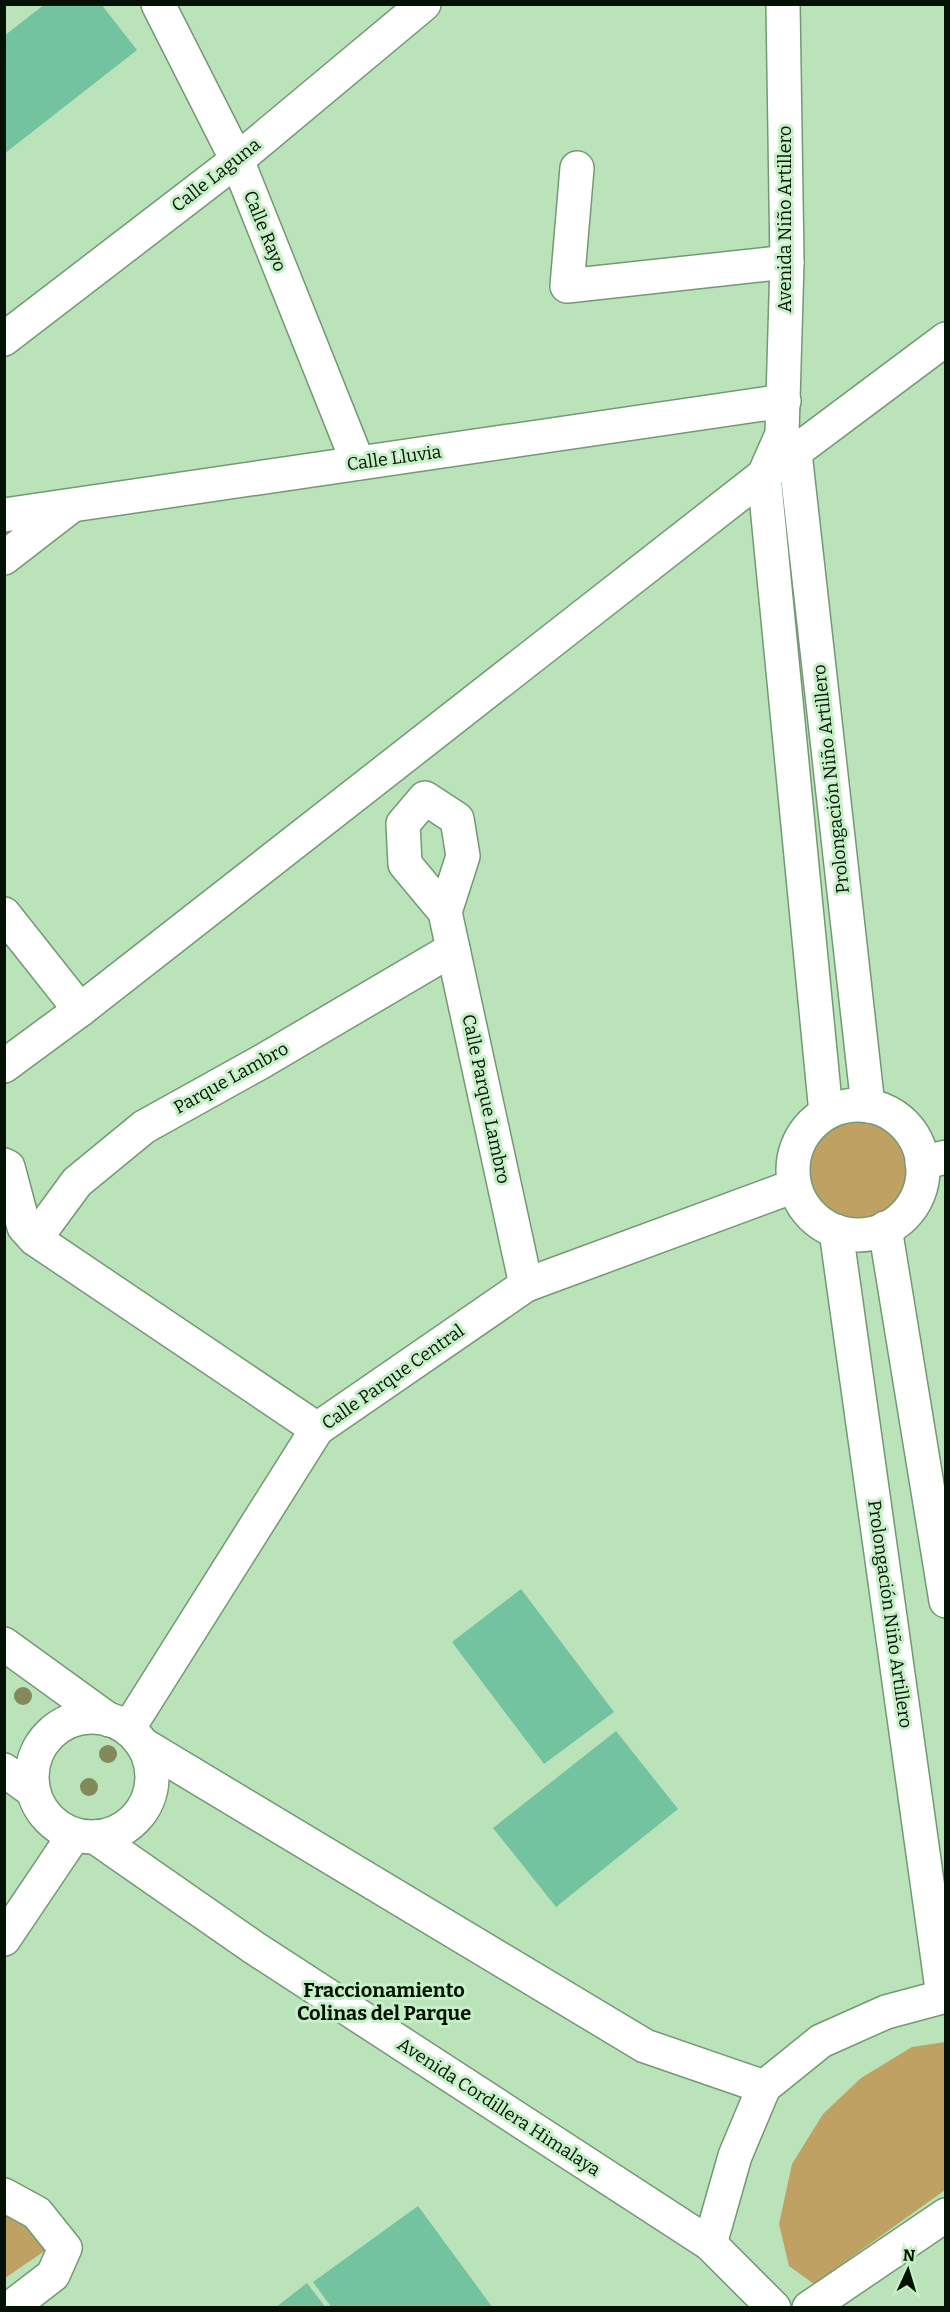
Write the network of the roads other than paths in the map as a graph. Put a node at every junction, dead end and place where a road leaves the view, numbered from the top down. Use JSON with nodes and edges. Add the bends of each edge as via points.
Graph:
{"nodes":[{"id":1,"x":158,"y":4,"type":"edge"},
{"id":2,"x":424,"y":4,"type":"edge"},
{"id":3,"x":783,"y":4,"type":"edge"},
{"id":4,"x":237,"y":160,"type":"junction"},
{"id":5,"x":577,"y":168,"type":"dead end"},
{"id":6,"x":787,"y":262,"type":"junction"},
{"id":7,"x":4,"y":339,"type":"edge"},
{"id":8,"x":945,"y":339,"type":"edge"},
{"id":9,"x":784,"y":401,"type":"junction"},
{"id":10,"x":789,"y":444,"type":"junction"},
{"id":11,"x":358,"y":463,"type":"junction"},
{"id":12,"x":764,"y":475,"type":"junction"},
{"id":13,"x":74,"y":504,"type":"junction"},
{"id":14,"x":4,"y":515,"type":"edge"},
{"id":15,"x":4,"y":558,"type":"edge"},
{"id":16,"x":445,"y":912,"type":"dead end"},
{"id":17,"x":4,"y":914,"type":"edge"},
{"id":18,"x":453,"y":949,"type":"junction"},
{"id":19,"x":80,"y":1010,"type":"junction"},
{"id":20,"x":4,"y":1066,"type":"edge"},
{"id":21,"x":868,"y":1106,"type":"junction"},
{"id":22,"x":826,"y":1113,"type":"junction"},
{"id":23,"x":934,"y":1160,"type":"edge"},
{"id":24,"x":4,"y":1165,"type":"edge"},
{"id":25,"x":794,"y":1186,"type":"junction"},
{"id":26,"x":885,"y":1228,"type":"junction"},
{"id":27,"x":21,"y":1229,"type":"edge"},
{"id":28,"x":836,"y":1231,"type":"junction"},
{"id":29,"x":526,"y":1285,"type":"junction"},
{"id":30,"x":317,"y":1429,"type":"junction"},
{"id":31,"x":945,"y":1601,"type":"edge"},
{"id":32,"x":4,"y":1644,"type":"edge"},
{"id":33,"x":126,"y":1731,"type":"junction"},
{"id":34,"x":4,"y":1770,"type":"edge"},
{"id":35,"x":33,"y":1791,"type":"junction"},
{"id":36,"x":85,"y":1836,"type":"junction"},
{"id":37,"x":4,"y":1939,"type":"edge"},
{"id":38,"x":944,"y":1996,"type":"edge"},
{"id":39,"x":764,"y":2087,"type":"junction"},
{"id":40,"x":4,"y":2195,"type":"edge"},
{"id":41,"x":945,"y":2215,"type":"edge"},
{"id":42,"x":710,"y":2244,"type":"junction"},
{"id":43,"x":10,"y":2307,"type":"edge"},
{"id":44,"x":774,"y":2307,"type":"edge"},
{"id":45,"x":809,"y":2307,"type":"edge"}],
"edges":[{"from":1,"to":4,"type":"street","name":"Calle Rayo"},
{"from":2,"to":4,"type":"street","name":"Calle Laguna"},
{"from":3,"to":6,"type":"street","name":"Avenida Niño Artillero"},
{"from":4,"to":7,"type":"street","name":"Calle Laguna"},
{"from":4,"to":11,"type":"street","name":"Calle Rayo"},
{"from":5,"to":6,"type":"street","via":[[567,286]]},
{"from":6,"to":9,"type":"street","name":"Avenida Niño Artillero"},
{"from":8,"to":10,"type":"street"},
{"from":9,"to":10,"type":"street","name":"Avenida Niño Artillero"},
{"from":9,"to":11,"type":"street","name":"Calle Lluvia"},
{"from":10,"to":12,"type":"street"},
{"from":10,"to":21,"type":"street","name":"Prolongación Niño Artillero"},
{"from":11,"to":13,"type":"street","name":"Calle Lluvia"},
{"from":12,"to":19,"type":"street"},
{"from":12,"to":22,"type":"street","name":"Prolongación Niño Artillero"},
{"from":13,"to":14,"type":"street","name":"Calle Lluvia"},
{"from":13,"to":15,"type":"street"},
{"from":16,"to":18,"type":"street","name":"Calle Parque Lambro"},
{"from":17,"to":19,"type":"street"},
{"from":18,"to":27,"type":"street","name":"Parque Lambro","via":[[144,1126]]},
{"from":18,"to":29,"type":"street","name":"Calle Parque Lambro"},
{"from":19,"to":20,"type":"street"},
{"from":21,"to":22,"type":"street","via":[[846,1106]]},
{"from":21,"to":23,"type":"street","via":[[888,1112],[904,1125]]},
{"from":22,"to":25,"type":"street","via":[[809,1126],[797,1144],[792,1165]]},
{"from":23,"to":26,"type":"street","via":[[914,1202],[897,1222]]},
{"from":24,"to":27,"type":"street","via":[[8,1167]]},
{"from":25,"to":28,"type":"street","via":[[803,1206]]},
{"from":25,"to":29,"type":"street","name":"Calle Parque Central"},
{"from":26,"to":28,"type":"street","via":[[869,1234]]},
{"from":26,"to":31,"type":"street"},
{"from":27,"to":30,"type":"street"},
{"from":28,"to":38,"type":"street","name":"Prolongación Niño Artillero"},
{"from":29,"to":30,"type":"street","name":"Calle Parque Central"},
{"from":30,"to":33,"type":"street","name":"Calle Parque Central"},
{"from":32,"to":33,"type":"street"},
{"from":33,"to":35,"type":"street","via":[[88,1717],[68,1722],[50,1734],[38,1750],[32,1770]]},
{"from":33,"to":36,"type":"street","via":[[151,1763],[152,1784],[146,1804],[134,1821],[116,1833]]},
{"from":33,"to":39,"type":"street","via":[[645,2046]]},
{"from":34,"to":35,"type":"street"},
{"from":35,"to":36,"type":"street","via":[[41,1810],[55,1825]]},
{"from":36,"to":37,"type":"street"},
{"from":36,"to":42,"type":"street","name":"Avenida Cordillera Himalaya"},
{"from":38,"to":39,"type":"street","via":[[886,2012],[821,2041]]},
{"from":39,"to":42,"type":"street","via":[[735,2156]]},
{"from":40,"to":43,"type":"street","via":[[37,2213],[65,2248],[53,2275]]},
{"from":41,"to":45,"type":"street"},
{"from":42,"to":44,"type":"street","name":"Avenida Cordillera Himalaya"}]}
